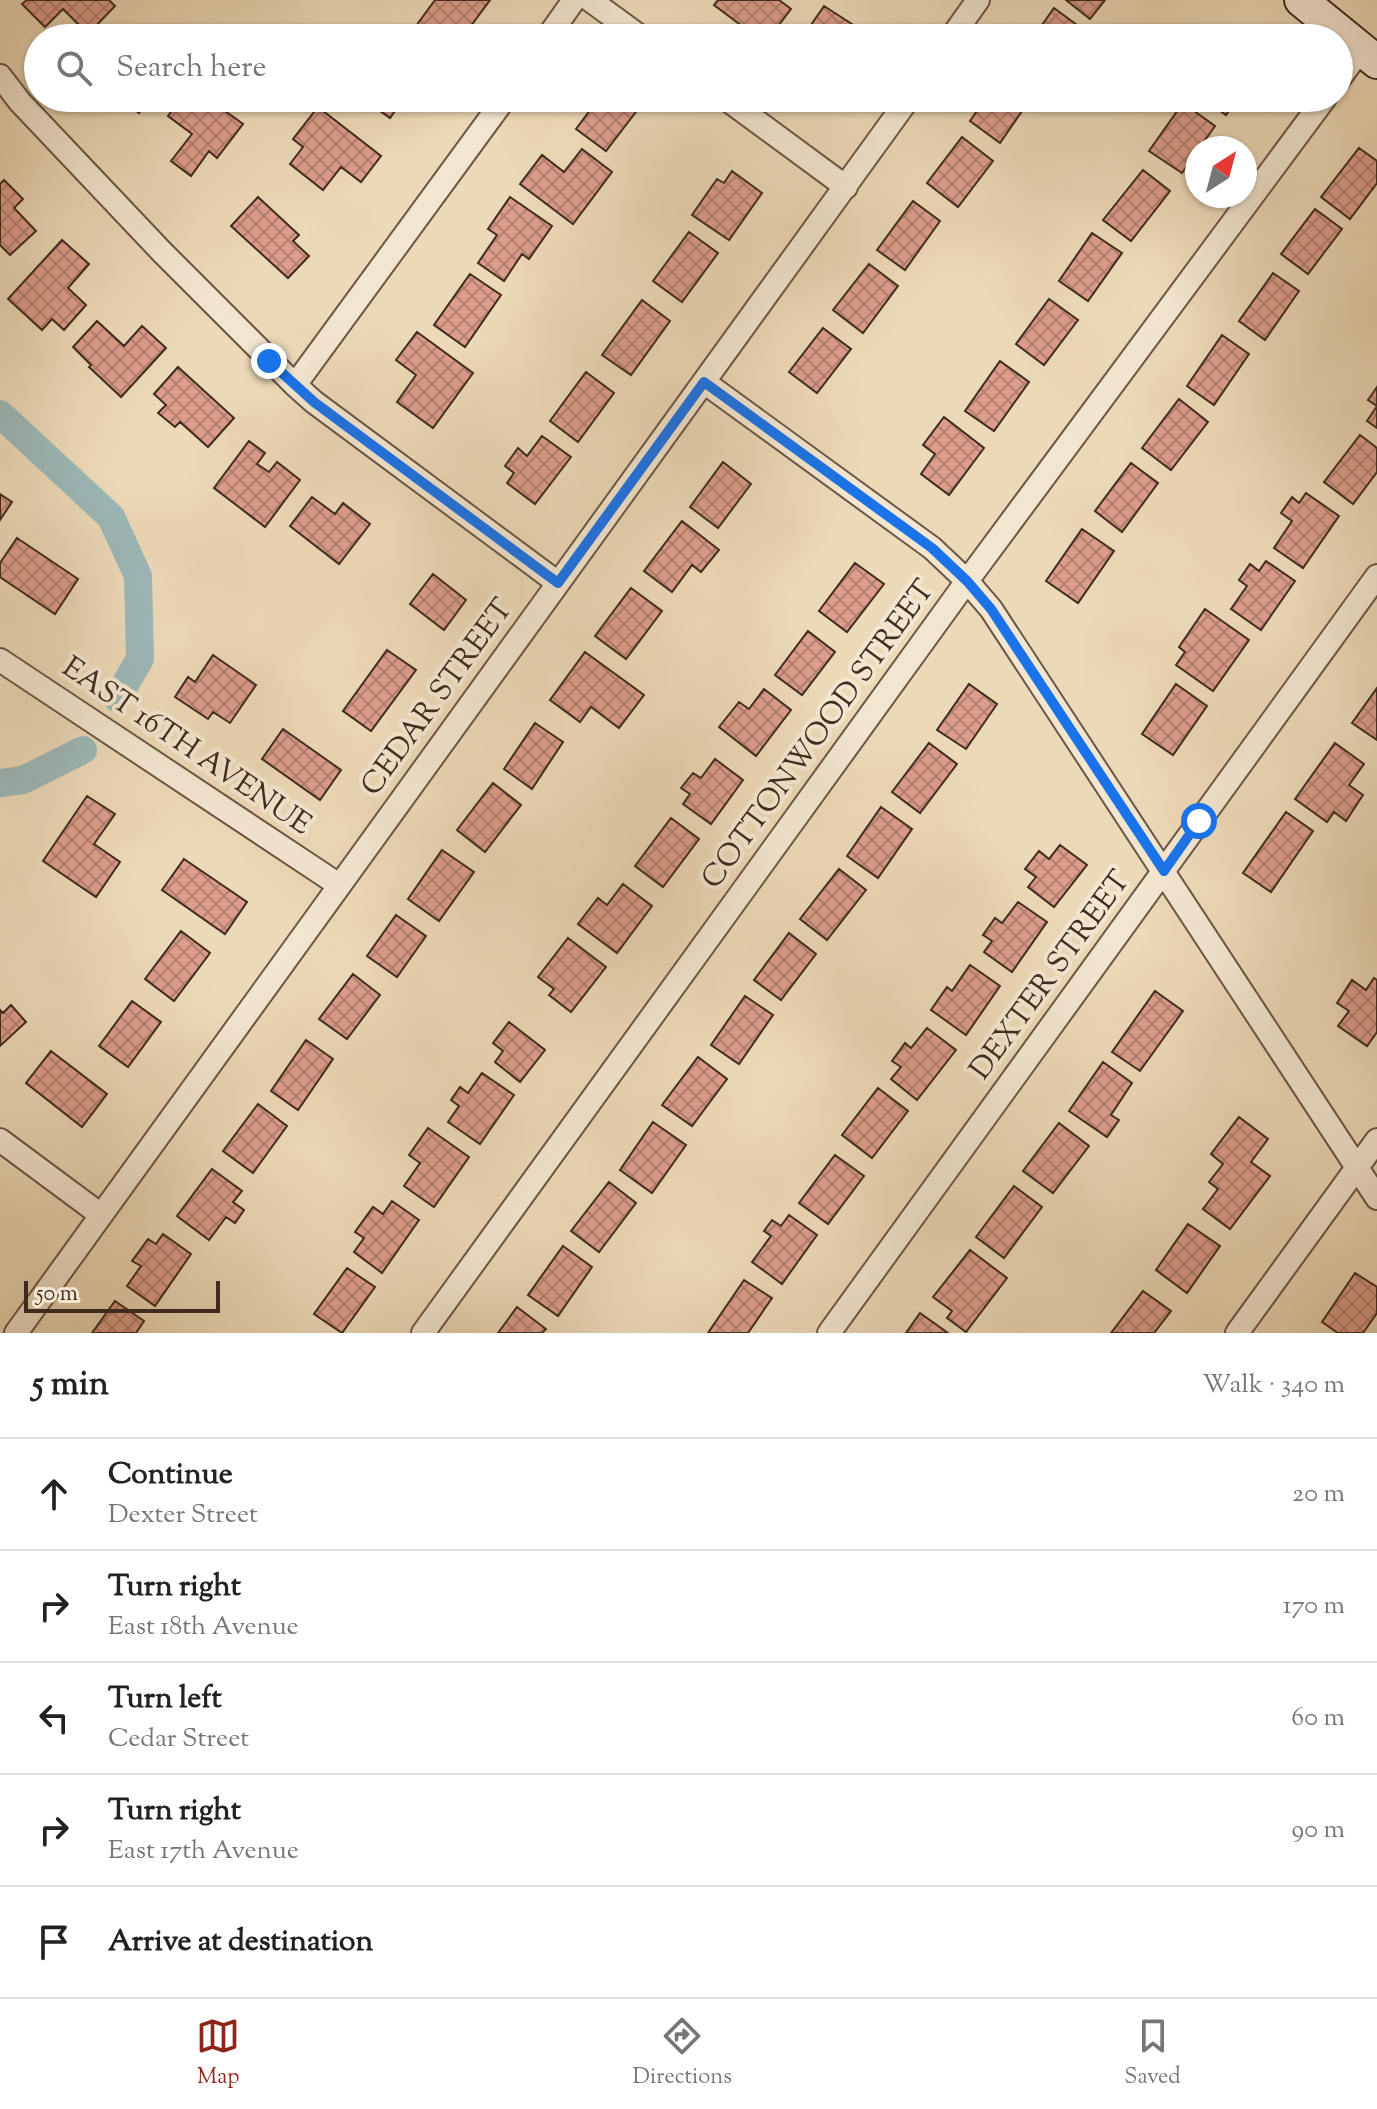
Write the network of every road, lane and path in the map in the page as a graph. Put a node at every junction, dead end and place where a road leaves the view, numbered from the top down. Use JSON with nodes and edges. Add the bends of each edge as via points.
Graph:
{"nodes":[{"id":1,"x":574,"y":0,"type":"edge"},
{"id":2,"x":590,"y":0,"type":"edge"},
{"id":3,"x":978,"y":0,"type":"edge"},
{"id":4,"x":1301,"y":0,"type":"edge"},
{"id":5,"x":557,"y":24,"type":"edge"},
{"id":6,"x":623,"y":24,"type":"edge"},
{"id":7,"x":961,"y":24,"type":"edge"},
{"id":8,"x":1331,"y":24,"type":"edge"},
{"id":9,"x":1353,"y":42,"type":"edge"},
{"id":10,"x":1369,"y":55,"type":"edge"},
{"id":11,"x":1353,"y":68,"type":"edge"},
{"id":12,"x":0,"y":76,"type":"edge"},
{"id":13,"x":24,"y":106,"type":"edge"},
{"id":14,"x":29,"y":112,"type":"edge"},
{"id":15,"x":495,"y":112,"type":"edge"},
{"id":16,"x":744,"y":112,"type":"edge"},
{"id":17,"x":899,"y":112,"type":"edge"},
{"id":18,"x":1315,"y":112,"type":"edge"},
{"id":19,"x":846,"y":187,"type":"junction"},
{"id":20,"x":704,"y":382,"type":"junction"},
{"id":21,"x":295,"y":385,"type":"junction"},
{"id":22,"x":1377,"y":576,"type":"edge"},
{"id":23,"x":967,"y":581,"type":"junction"},
{"id":24,"x":558,"y":583,"type":"junction"},
{"id":25,"x":0,"y":660,"type":"edge"},
{"id":26,"x":1164,"y":871,"type":"junction"},
{"id":27,"x":339,"y":885,"type":"junction"},
{"id":28,"x":0,"y":1140,"type":"edge"},
{"id":29,"x":1377,"y":1140,"type":"edge"},
{"id":30,"x":1357,"y":1168,"type":"junction"},
{"id":31,"x":1377,"y":1198,"type":"edge"},
{"id":32,"x":101,"y":1215,"type":"junction"},
{"id":33,"x":16,"y":1333,"type":"edge"},
{"id":34,"x":423,"y":1333,"type":"edge"},
{"id":35,"x":829,"y":1333,"type":"edge"},
{"id":36,"x":1237,"y":1333,"type":"edge"}],
"edges":[{"from":1,"to":5,"type":"street"},
{"from":2,"to":6,"type":"street"},
{"from":3,"to":7,"type":"street"},
{"from":4,"to":8,"type":"main road"},
{"from":9,"to":10,"type":"main road"},
{"from":10,"to":11,"type":"street"},
{"from":12,"to":13,"type":"street"},
{"from":14,"to":21,"type":"street"},
{"from":15,"to":21,"type":"street"},
{"from":16,"to":19,"type":"street"},
{"from":17,"to":19,"type":"street","name":"CEDAR STREET"},
{"from":18,"to":23,"type":"street","name":"COTTONWOOD STREET"},
{"from":19,"to":20,"type":"street","name":"CEDAR STREET"},
{"from":20,"to":23,"type":"street","via":[[932,548]]},
{"from":20,"to":24,"type":"street","name":"CEDAR STREET"},
{"from":21,"to":24,"type":"street"},
{"from":22,"to":26,"type":"street","name":"DEXTER STREET"},
{"from":23,"to":26,"type":"street","via":[[991,609]]},
{"from":23,"to":34,"type":"street","name":"COTTONWOOD STREET"},
{"from":24,"to":27,"type":"street","name":"CEDAR STREET"},
{"from":25,"to":27,"type":"street","name":"EAST 16TH AVENUE"},
{"from":26,"to":30,"type":"street"},
{"from":26,"to":35,"type":"street","name":"DEXTER STREET"},
{"from":27,"to":32,"type":"street","name":"CEDAR STREET"},
{"from":28,"to":32,"type":"street"},
{"from":29,"to":30,"type":"street"},
{"from":30,"to":31,"type":"street"},
{"from":30,"to":36,"type":"street"},
{"from":32,"to":33,"type":"street","name":"CEDAR STREET"}]}
